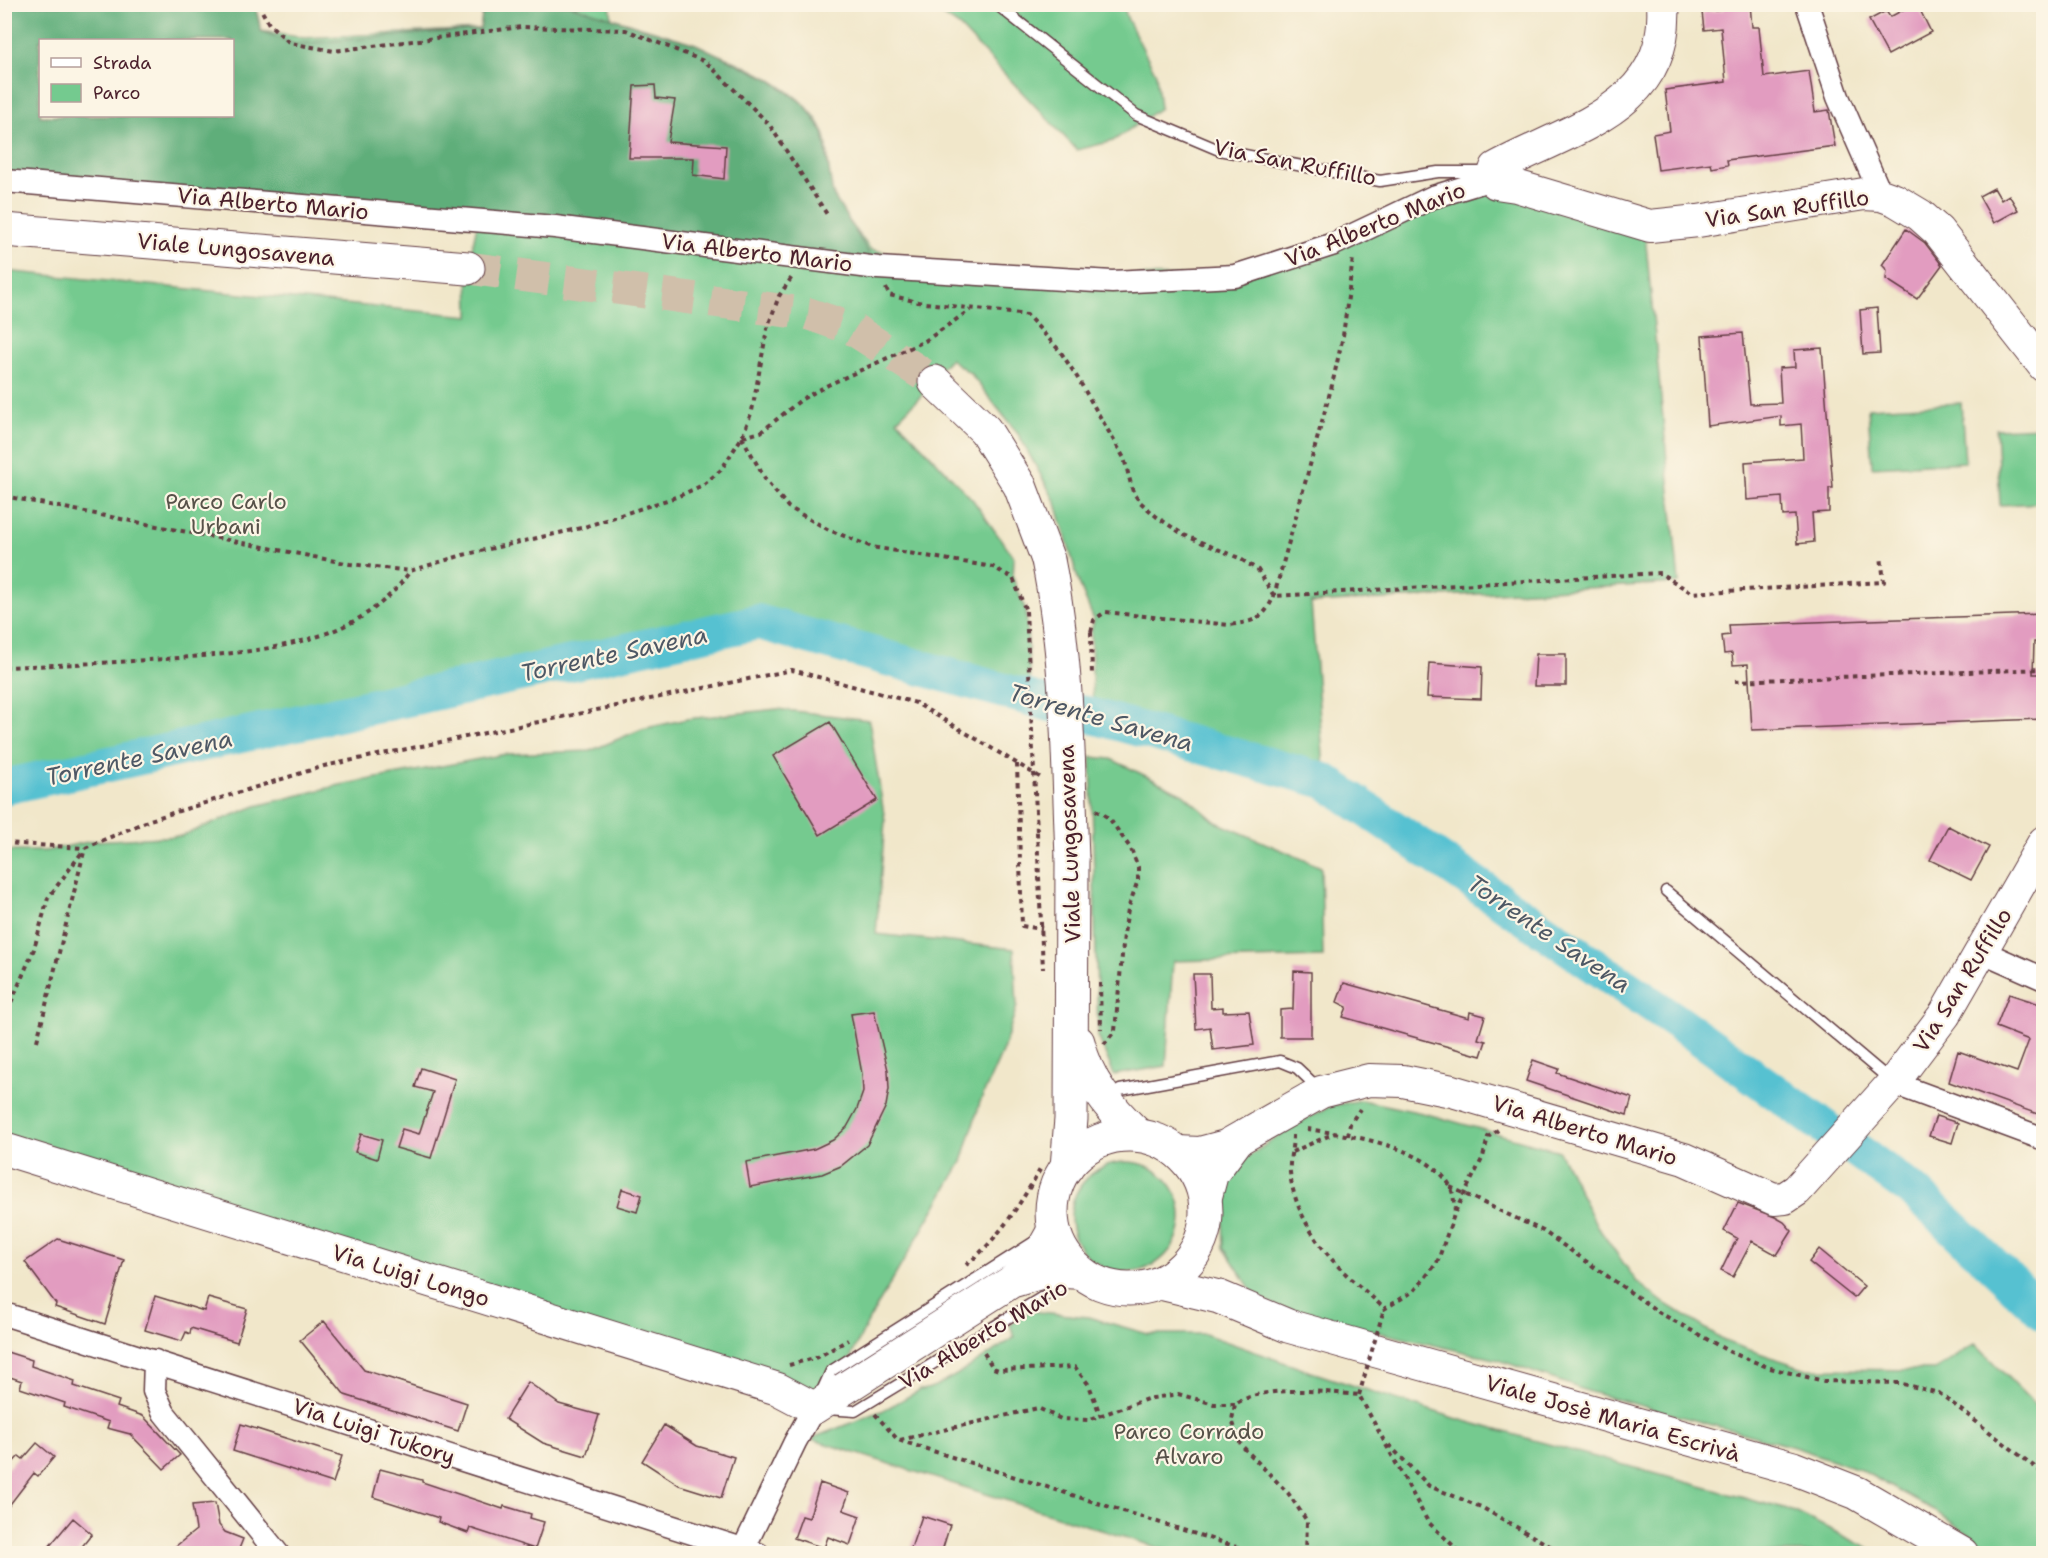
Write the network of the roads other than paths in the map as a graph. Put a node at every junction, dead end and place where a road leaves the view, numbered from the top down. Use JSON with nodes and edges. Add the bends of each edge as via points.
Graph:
{"nodes":[{"id":1,"x":996,"y":4,"type":"edge"},
{"id":2,"x":1663,"y":4,"type":"edge"},
{"id":3,"x":1807,"y":4,"type":"edge"},
{"id":4,"x":1493,"y":176,"type":"junction"},
{"id":5,"x":4,"y":181,"type":"edge"},
{"id":6,"x":1881,"y":195,"type":"junction"},
{"id":7,"x":4,"y":230,"type":"edge"},
{"id":8,"x":468,"y":267,"type":"tunnel mouth"},
{"id":9,"x":2043,"y":366,"type":"edge"},
{"id":10,"x":935,"y":382,"type":"tunnel mouth"},
{"id":11,"x":2043,"y":842,"type":"edge"},
{"id":12,"x":1666,"y":891,"type":"dead end"},
{"id":13,"x":1983,"y":952,"type":"junction"},
{"id":14,"x":2043,"y":979,"type":"edge"},
{"id":15,"x":1072,"y":1020,"type":"junction"},
{"id":16,"x":1893,"y":1083,"type":"junction"},
{"id":17,"x":1120,"y":1090,"type":"dead end"},
{"id":18,"x":1321,"y":1092,"type":"junction"},
{"id":19,"x":1138,"y":1135,"type":"junction"},
{"id":20,"x":2043,"y":1139,"type":"edge"},
{"id":21,"x":1236,"y":1142,"type":"junction"},
{"id":22,"x":4,"y":1149,"type":"edge"},
{"id":23,"x":1177,"y":1152,"type":"junction"},
{"id":24,"x":1057,"y":1162,"type":"junction"},
{"id":25,"x":1205,"y":1200,"type":"junction"},
{"id":26,"x":1054,"y":1229,"type":"junction"},
{"id":27,"x":1200,"y":1243,"type":"junction"},
{"id":28,"x":1082,"y":1273,"type":"junction"},
{"id":29,"x":1011,"y":1282,"type":"junction"},
{"id":30,"x":1160,"y":1283,"type":"junction"},
{"id":31,"x":1251,"y":1311,"type":"junction"},
{"id":32,"x":4,"y":1314,"type":"edge"},
{"id":33,"x":155,"y":1360,"type":"junction"},
{"id":34,"x":814,"y":1408,"type":"junction"},
{"id":35,"x":748,"y":1552,"type":"edge"},
{"id":36,"x":278,"y":1554,"type":"edge"},
{"id":37,"x":1962,"y":1554,"type":"edge"}],
"edges":[{"from":1,"to":4,"type":"lane","name":"Via San Ruffillo","via":[[1136,115],[1219,150],[1380,182],[1438,172]]},
{"from":2,"to":4,"type":"street","via":[[1659,47],[1636,89],[1614,110],[1508,161]]},
{"from":3,"to":6,"type":"street","name":"Via San Ruffillo","via":[[1838,97]]},
{"from":4,"to":5,"type":"street","name":"Via Alberto Mario","via":[[1433,197],[1334,244],[1235,276],[1166,282],[1053,281],[878,268],[555,226]]},
{"from":4,"to":6,"type":"street","name":"Via San Ruffillo","via":[[1496,183],[1650,226],[1864,194]]},
{"from":6,"to":9,"type":"street","name":"Via San Ruffillo","via":[[1920,215],[1938,231]]},
{"from":7,"to":8,"type":"main road","name":"Viale Lungosavena"},
{"from":10,"to":15,"type":"main road","name":"Viale Lungosavena","bridge":true,"via":[[985,430],[1020,486],[1048,560],[1058,608],[1063,664],[1072,858]]},
{"from":11,"to":13,"type":"street","name":"Via San Ruffillo"},
{"from":12,"to":16,"type":"lane"},
{"from":13,"to":14,"type":"street"},
{"from":13,"to":16,"type":"street","name":"Via San Ruffillo","via":[[1945,1014]]},
{"from":15,"to":19,"type":"main road","name":"Viale Lungosavena","via":[[1092,1080],[1108,1106]]},
{"from":15,"to":24,"type":"main road","name":"Viale Lungosavena","via":[[1071,1119]]},
{"from":16,"to":18,"type":"street","name":"Via Alberto Mario","via":[[1797,1190],[1785,1198],[1774,1199],[1684,1159],[1443,1089],[1403,1081],[1369,1080]]},
{"from":16,"to":20,"type":"street"},
{"from":17,"to":18,"type":"lane","via":[[1280,1061],[1297,1068]]},
{"from":18,"to":21,"type":"street","name":"Via Alberto Mario"},
{"from":19,"to":23,"type":"main road"},
{"from":19,"to":24,"type":"main road","via":[[1115,1137]]},
{"from":21,"to":23,"type":"street","name":"Via Alberto Mario","via":[[1214,1151]]},
{"from":21,"to":25,"type":"street","name":"Via Alberto Mario","via":[[1212,1174]]},
{"from":22,"to":34,"type":"street","name":"Via Luigi Longo","via":[[778,1389]]},
{"from":23,"to":25,"type":"main road","via":[[1191,1166]]},
{"from":24,"to":26,"type":"main road"},
{"from":25,"to":27,"type":"main road","via":[[1206,1222]]},
{"from":26,"to":28,"type":"main road","via":[[1060,1246]]},
{"from":26,"to":29,"type":"street","name":"Via Alberto Mario","via":[[1040,1254]]},
{"from":26,"to":34,"type":"lane","name":"Via Alberto Mario","via":[[831,1371]]},
{"from":27,"to":30,"type":"main road","via":[[1177,1273]]},
{"from":27,"to":31,"type":"main road","name":"Viale Josè Maria Escrivà","via":[[1218,1276]]},
{"from":28,"to":29,"type":"street","name":"Via Alberto Mario","via":[[1047,1271]]},
{"from":28,"to":30,"type":"main road","via":[[1100,1284],[1120,1289]]},
{"from":28,"to":34,"type":"lane","name":"Via Alberto Mario","via":[[855,1411]]},
{"from":29,"to":34,"type":"street","name":"Via Alberto Mario"},
{"from":30,"to":31,"type":"main road","name":"Viale Josè Maria Escrivà","via":[[1195,1290]]},
{"from":31,"to":37,"type":"main road","name":"Viale Josè Maria Escrivà","via":[[1288,1326],[1793,1468],[1857,1493]]},
{"from":32,"to":33,"type":"street","name":"Via Luigi Tukory"},
{"from":33,"to":35,"type":"street","name":"Via Luigi Tukory"},
{"from":33,"to":36,"type":"street","via":[[154,1391],[164,1413]]},
{"from":34,"to":35,"type":"street","name":"Via Alberto Mario","via":[[795,1442]]}]}
